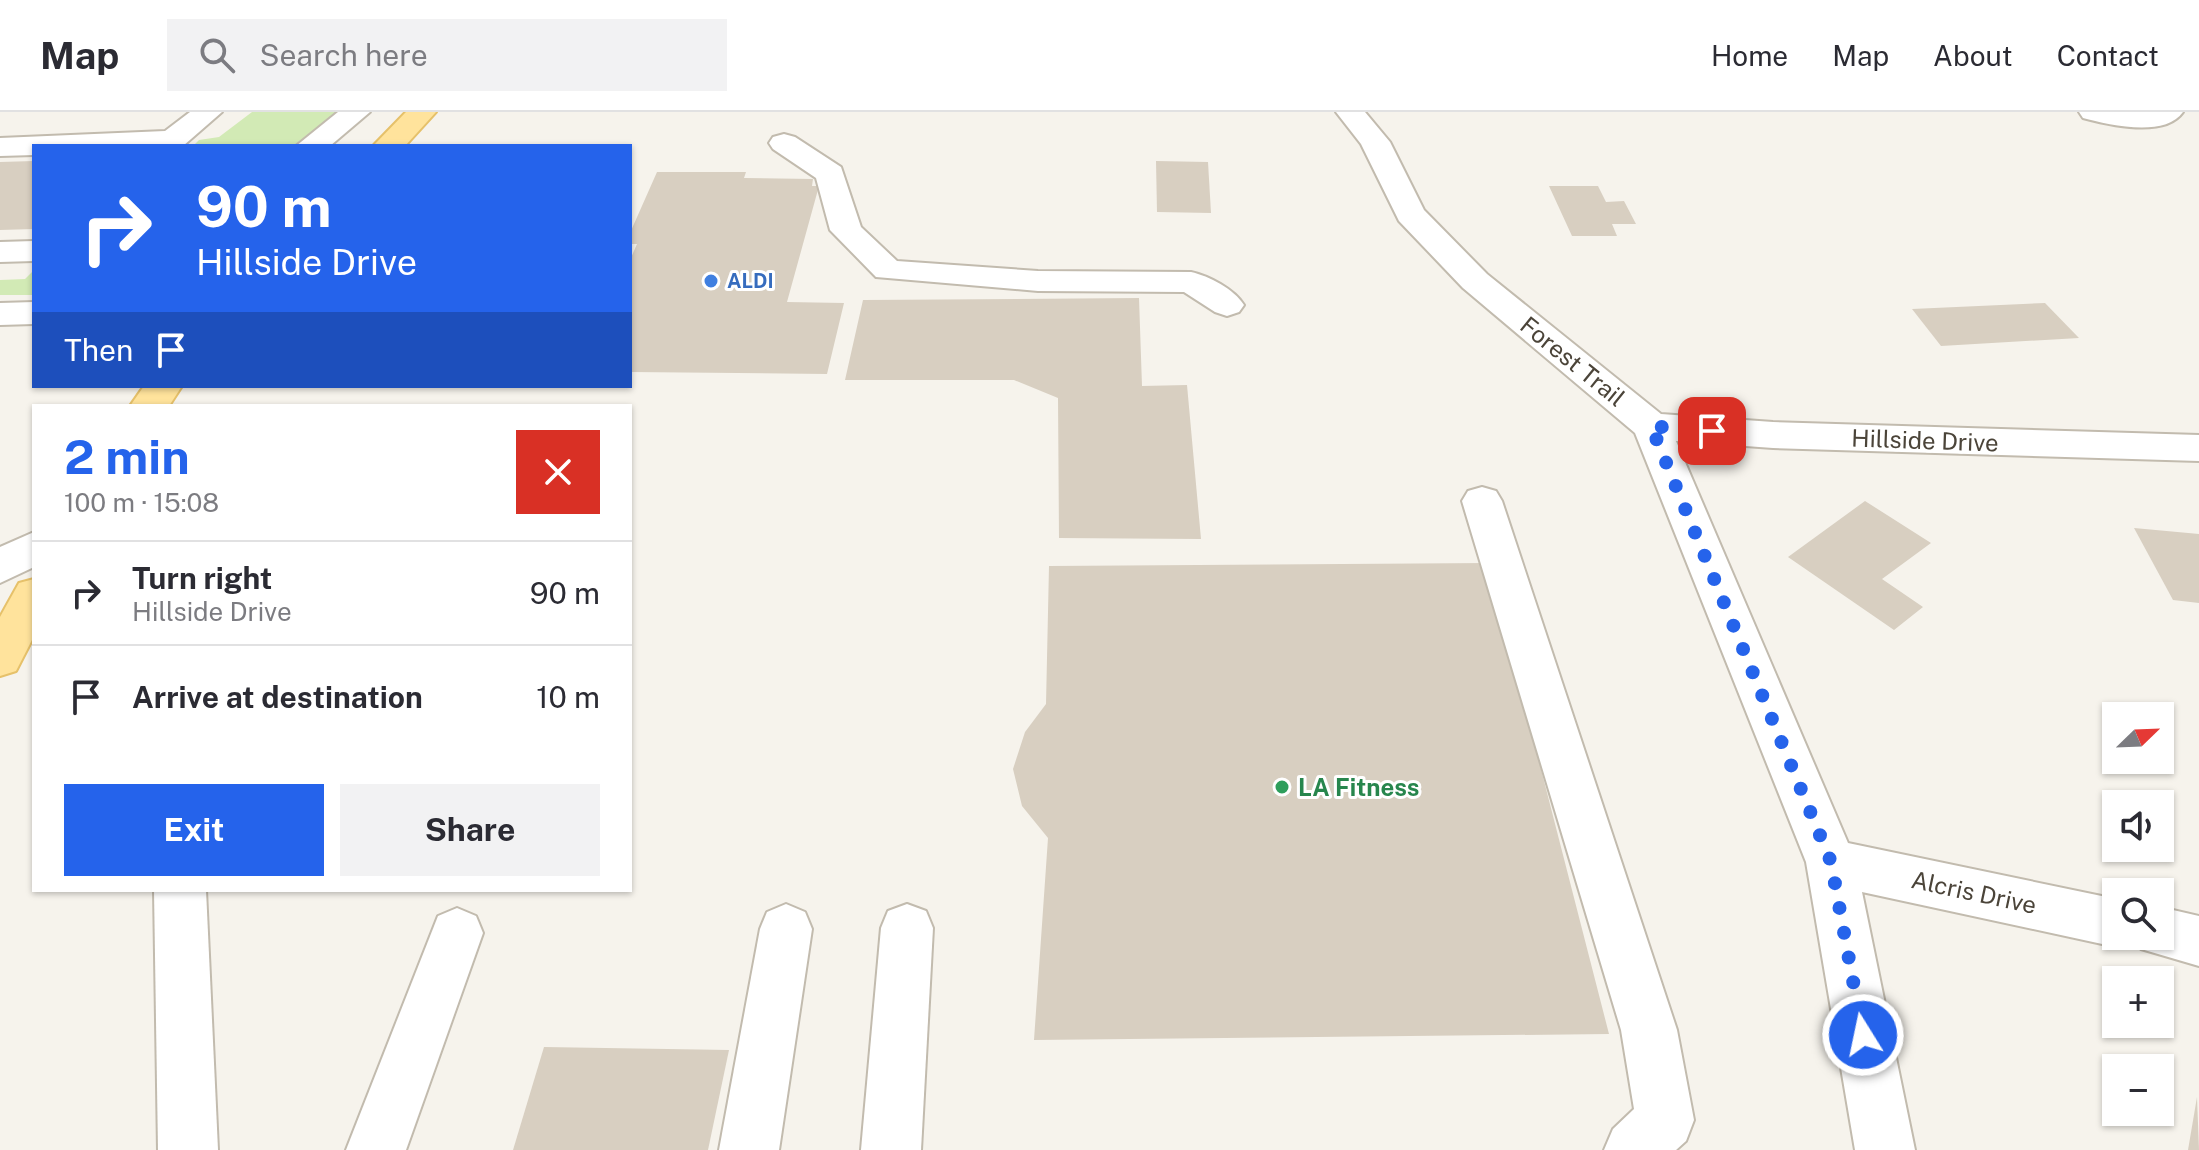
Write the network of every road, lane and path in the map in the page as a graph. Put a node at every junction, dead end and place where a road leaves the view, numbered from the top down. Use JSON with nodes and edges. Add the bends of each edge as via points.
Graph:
{"nodes":[{"id":1,"x":208,"y":112,"type":"edge"},
{"id":2,"x":356,"y":112,"type":"edge"},
{"id":3,"x":422,"y":112,"type":"edge"},
{"id":4,"x":1350,"y":112,"type":"edge"},
{"id":5,"x":2093,"y":112,"type":"edge"},
{"id":6,"x":2169,"y":112,"type":"edge"},
{"id":7,"x":170,"y":143,"type":"edge"},
{"id":8,"x":784,"y":143,"type":"dead end"},
{"id":9,"x":128,"y":144,"type":"edge"},
{"id":10,"x":314,"y":144,"type":"edge"},
{"id":11,"x":390,"y":144,"type":"edge"},
{"id":12,"x":32,"y":146,"type":"edge"},
{"id":13,"x":0,"y":147,"type":"edge"},
{"id":14,"x":32,"y":251,"type":"edge"},
{"id":15,"x":0,"y":252,"type":"edge"},
{"id":16,"x":1227,"y":305,"type":"dead end"},
{"id":17,"x":32,"y":313,"type":"edge"},
{"id":18,"x":0,"y":314,"type":"edge"},
{"id":19,"x":1651,"y":426,"type":"junction"},
{"id":20,"x":2199,"y":448,"type":"edge"},
{"id":21,"x":1482,"y":501,"type":"dead end"},
{"id":22,"x":32,"y":548,"type":"edge"},
{"id":23,"x":0,"y":567,"type":"edge"},
{"id":24,"x":32,"y":599,"type":"edge"},
{"id":25,"x":0,"y":658,"type":"edge"},
{"id":26,"x":1831,"y":862,"type":"junction"},
{"id":27,"x":180,"y":892,"type":"edge"},
{"id":28,"x":2102,"y":920,"type":"edge"},
{"id":29,"x":907,"y":928,"type":"dead end"},
{"id":30,"x":786,"y":929,"type":"dead end"},
{"id":31,"x":457,"y":933,"type":"dead end"},
{"id":32,"x":2174,"y":935,"type":"edge"},
{"id":33,"x":2199,"y":941,"type":"edge"},
{"id":34,"x":188,"y":1150,"type":"edge"},
{"id":35,"x":376,"y":1150,"type":"edge"},
{"id":36,"x":749,"y":1150,"type":"edge"},
{"id":37,"x":891,"y":1150,"type":"edge"},
{"id":38,"x":1634,"y":1150,"type":"edge"},
{"id":39,"x":1885,"y":1150,"type":"edge"}],
"edges":[{"from":1,"to":7,"type":"street"},
{"from":2,"to":10,"type":"street"},
{"from":3,"to":11,"type":"main road"},
{"from":4,"to":19,"type":"street","name":"Forest Trail","via":[[1375,142],[1410,214],[1475,281]]},
{"from":5,"to":6,"type":"street","via":[[2138,121]]},
{"from":7,"to":9,"type":"street"},
{"from":8,"to":16,"type":"street","via":[[830,174],[846,230],[888,270],[1038,281],[1191,282]]},
{"from":12,"to":13,"type":"street"},
{"from":14,"to":15,"type":"street"},
{"from":17,"to":18,"type":"street"},
{"from":19,"to":20,"type":"street","name":"Hillside Drive","via":[[1773,435]]},
{"from":19,"to":26,"type":"street","name":"Forest Trail"},
{"from":21,"to":38,"type":"street","via":[[1649,1030],[1665,1120]]},
{"from":22,"to":23,"type":"street"},
{"from":24,"to":25,"type":"main road"},
{"from":26,"to":28,"type":"street","name":"Alcris Drive"},
{"from":26,"to":39,"type":"street","name":"Forest Trail"},
{"from":27,"to":34,"type":"street"},
{"from":29,"to":37,"type":"street"},
{"from":30,"to":36,"type":"street"},
{"from":31,"to":35,"type":"street"},
{"from":32,"to":33,"type":"street"}]}
